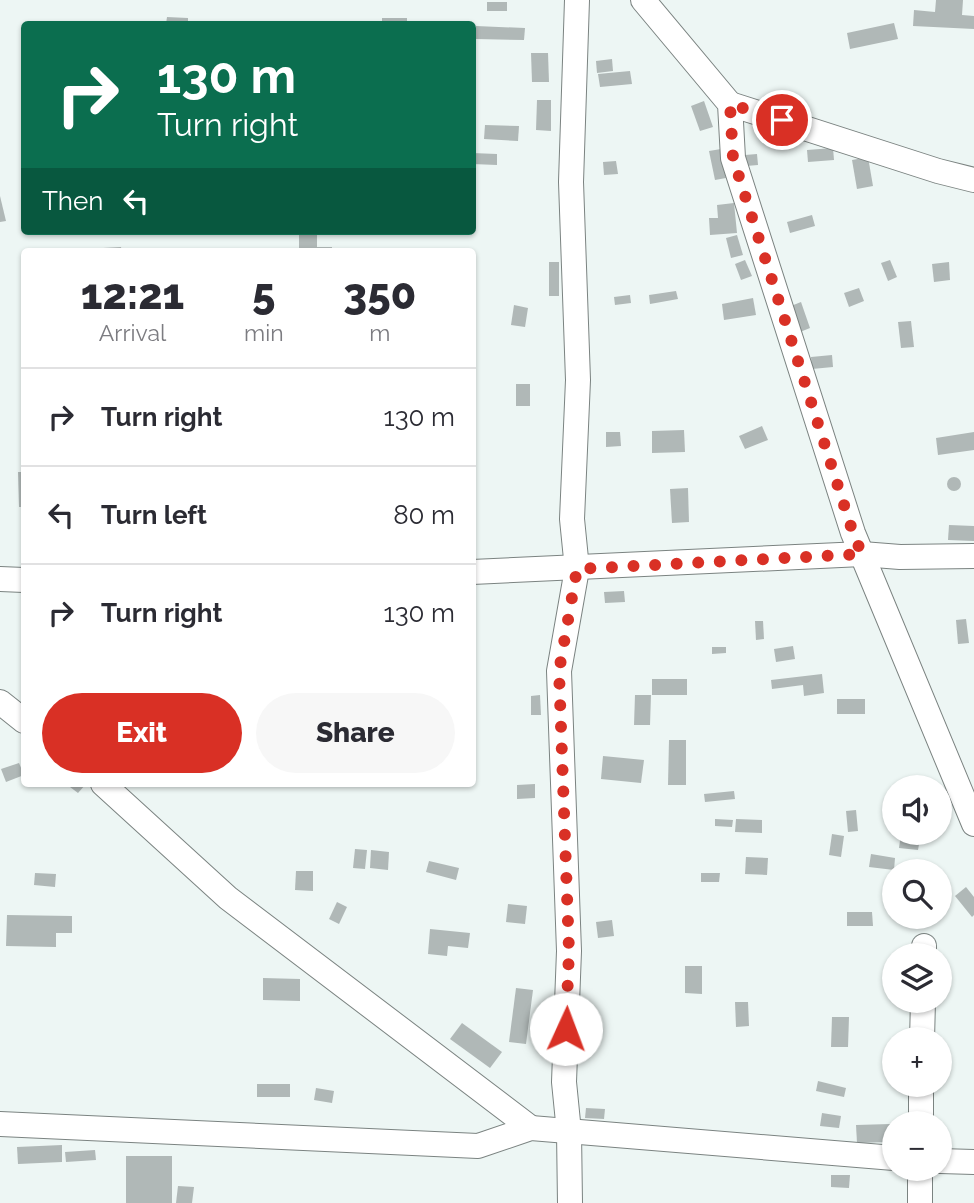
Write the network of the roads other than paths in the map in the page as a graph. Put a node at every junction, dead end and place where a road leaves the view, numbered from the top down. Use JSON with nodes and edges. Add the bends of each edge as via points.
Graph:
{"nodes":[{"id":1,"x":577,"y":0,"type":"edge"},
{"id":2,"x":643,"y":0,"type":"edge"},
{"id":3,"x":730,"y":104,"type":"junction"},
{"id":4,"x":974,"y":180,"type":"edge"},
{"id":5,"x":862,"y":554,"type":"junction"},
{"id":6,"x":974,"y":556,"type":"edge"},
{"id":7,"x":577,"y":569,"type":"junction"},
{"id":8,"x":476,"y":572,"type":"edge"},
{"id":9,"x":0,"y":579,"type":"edge"},
{"id":10,"x":21,"y":580,"type":"edge"},
{"id":11,"x":0,"y":702,"type":"edge"},
{"id":12,"x":21,"y":719,"type":"edge"},
{"id":13,"x":106,"y":787,"type":"edge"},
{"id":14,"x":974,"y":824,"type":"edge"},
{"id":15,"x":0,"y":1124,"type":"edge"},
{"id":16,"x":531,"y":1128,"type":"junction"},
{"id":17,"x":569,"y":1132,"type":"junction"},
{"id":18,"x":882,"y":1157,"type":"edge"},
{"id":19,"x":952,"y":1161,"type":"edge"},
{"id":20,"x":974,"y":1162,"type":"edge"},
{"id":21,"x":920,"y":1181,"type":"edge"},
{"id":22,"x":570,"y":1203,"type":"edge"},
{"id":23,"x":920,"y":1203,"type":"edge"}],
"edges":[{"from":1,"to":7,"type":"street","via":[[571,182],[578,380],[572,519]]},
{"from":2,"to":3,"type":"street"},
{"from":3,"to":4,"type":"street"},
{"from":3,"to":5,"type":"street","via":[[733,158]]},
{"from":5,"to":6,"type":"street"},
{"from":5,"to":7,"type":"street"},
{"from":5,"to":14,"type":"street"},
{"from":7,"to":8,"type":"street"},
{"from":7,"to":17,"type":"street","via":[[559,671],[569,951],[564,1082]]},
{"from":9,"to":10,"type":"street"},
{"from":11,"to":12,"type":"street"},
{"from":13,"to":16,"type":"street","via":[[228,898]]},
{"from":15,"to":16,"type":"street","via":[[478,1146]]},
{"from":16,"to":17,"type":"street"},
{"from":17,"to":18,"type":"street"},
{"from":17,"to":22,"type":"street"},
{"from":19,"to":20,"type":"street"},
{"from":21,"to":23,"type":"street"}]}
